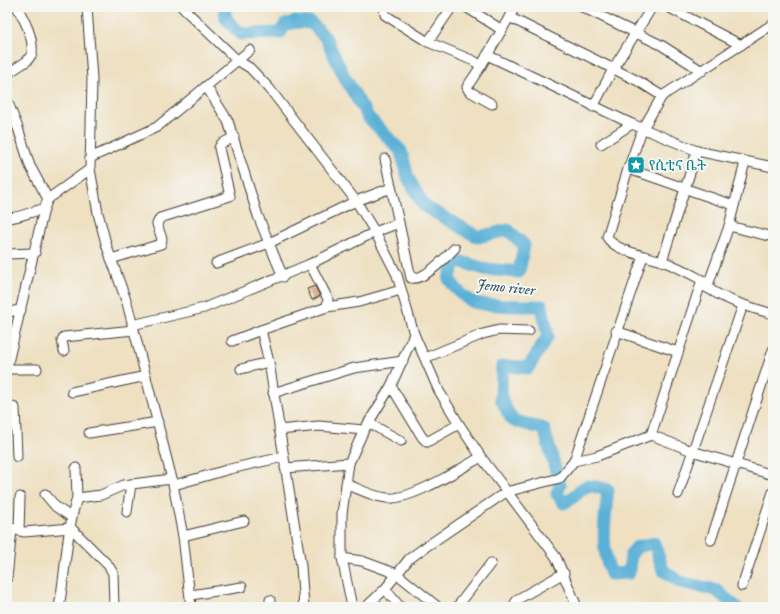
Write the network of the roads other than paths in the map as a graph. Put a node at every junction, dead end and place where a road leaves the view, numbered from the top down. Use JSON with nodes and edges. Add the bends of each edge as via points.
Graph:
{"nodes":[{"id":1,"x":17,"y":7,"type":"edge"},
{"id":2,"x":87,"y":7,"type":"edge"},
{"id":3,"x":182,"y":7,"type":"edge"},
{"id":4,"x":384,"y":7,"type":"edge"},
{"id":5,"x":452,"y":7,"type":"edge"},
{"id":6,"x":466,"y":7,"type":"edge"},
{"id":7,"x":515,"y":7,"type":"edge"},
{"id":8,"x":582,"y":7,"type":"edge"},
{"id":9,"x":652,"y":7,"type":"edge"},
{"id":10,"x":668,"y":7,"type":"edge"},
{"id":11,"x":509,"y":17,"type":"junction"},
{"id":12,"x":773,"y":24,"type":"edge"},
{"id":13,"x":502,"y":30,"type":"junction"},
{"id":14,"x":635,"y":33,"type":"junction"},
{"id":15,"x":428,"y":42,"type":"junction"},
{"id":16,"x":741,"y":45,"type":"junction"},
{"id":17,"x":250,"y":50,"type":"dead end"},
{"id":18,"x":488,"y":55,"type":"junction"},
{"id":19,"x":237,"y":60,"type":"junction"},
{"id":20,"x":481,"y":66,"type":"junction"},
{"id":21,"x":613,"y":69,"type":"junction"},
{"id":22,"x":702,"y":71,"type":"junction"},
{"id":23,"x":7,"y":74,"type":"edge"},
{"id":24,"x":206,"y":86,"type":"junction"},
{"id":25,"x":662,"y":96,"type":"junction"},
{"id":26,"x":7,"y":100,"type":"edge"},
{"id":27,"x":492,"y":104,"type":"dead end"},
{"id":28,"x":593,"y":107,"type":"junction"},
{"id":29,"x":632,"y":124,"type":"junction"},
{"id":30,"x":642,"y":130,"type":"junction"},
{"id":31,"x":234,"y":137,"type":"junction"},
{"id":32,"x":601,"y":144,"type":"dead end"},
{"id":33,"x":697,"y":151,"type":"junction"},
{"id":34,"x":90,"y":158,"type":"junction"},
{"id":35,"x":385,"y":159,"type":"dead end"},
{"id":36,"x":745,"y":162,"type":"junction"},
{"id":37,"x":773,"y":167,"type":"edge"},
{"id":38,"x":90,"y":169,"type":"junction"},
{"id":39,"x":628,"y":169,"type":"junction"},
{"id":40,"x":391,"y":188,"type":"junction"},
{"id":41,"x":685,"y":190,"type":"junction"},
{"id":42,"x":48,"y":199,"type":"junction"},
{"id":43,"x":356,"y":202,"type":"junction"},
{"id":44,"x":734,"y":204,"type":"junction"},
{"id":45,"x":44,"y":209,"type":"junction"},
{"id":46,"x":7,"y":218,"type":"edge"},
{"id":47,"x":399,"y":223,"type":"junction"},
{"id":48,"x":729,"y":226,"type":"junction"},
{"id":49,"x":376,"y":232,"type":"junction"},
{"id":50,"x":773,"y":237,"type":"edge"},
{"id":51,"x":269,"y":243,"type":"junction"},
{"id":52,"x":455,"y":248,"type":"dead end"},
{"id":53,"x":7,"y":254,"type":"edge"},
{"id":54,"x":35,"y":254,"type":"junction"},
{"id":55,"x":643,"y":256,"type":"junction"},
{"id":56,"x":111,"y":259,"type":"junction"},
{"id":57,"x":662,"y":261,"type":"junction"},
{"id":58,"x":216,"y":263,"type":"dead end"},
{"id":59,"x":310,"y":264,"type":"junction"},
{"id":60,"x":282,"y":277,"type":"junction"},
{"id":61,"x":704,"y":284,"type":"junction"},
{"id":62,"x":401,"y":290,"type":"junction"},
{"id":63,"x":743,"y":305,"type":"junction"},
{"id":64,"x":327,"y":307,"type":"junction"},
{"id":65,"x":21,"y":310,"type":"junction"},
{"id":66,"x":7,"y":312,"type":"edge"},
{"id":67,"x":773,"y":314,"type":"edge"},
{"id":68,"x":133,"y":328,"type":"junction"},
{"id":69,"x":261,"y":330,"type":"junction"},
{"id":70,"x":530,"y":331,"type":"dead end"},
{"id":71,"x":616,"y":331,"type":"junction"},
{"id":72,"x":414,"y":334,"type":"junction"},
{"id":73,"x":232,"y":340,"type":"dead end"},
{"id":74,"x":773,"y":350,"type":"edge"},
{"id":75,"x":64,"y":351,"type":"dead end"},
{"id":76,"x":678,"y":352,"type":"junction"},
{"id":77,"x":424,"y":358,"type":"junction"},
{"id":78,"x":403,"y":361,"type":"junction"},
{"id":79,"x":269,"y":362,"type":"junction"},
{"id":80,"x":7,"y":366,"type":"edge"},
{"id":81,"x":37,"y":369,"type":"dead end"},
{"id":82,"x":242,"y":369,"type":"dead end"},
{"id":83,"x":146,"y":376,"type":"junction"},
{"id":84,"x":391,"y":386,"type":"junction"},
{"id":85,"x":72,"y":392,"type":"dead end"},
{"id":86,"x":273,"y":393,"type":"junction"},
{"id":87,"x":7,"y":404,"type":"edge"},
{"id":88,"x":158,"y":422,"type":"junction"},
{"id":89,"x":459,"y":424,"type":"junction"},
{"id":90,"x":367,"y":426,"type":"junction"},
{"id":91,"x":279,"y":430,"type":"junction"},
{"id":92,"x":89,"y":433,"type":"dead end"},
{"id":93,"x":651,"y":435,"type":"junction"},
{"id":94,"x":401,"y":441,"type":"dead end"},
{"id":95,"x":692,"y":451,"type":"junction"},
{"id":96,"x":17,"y":457,"type":"dead end"},
{"id":97,"x":283,"y":457,"type":"junction"},
{"id":98,"x":481,"y":457,"type":"junction"},
{"id":99,"x":574,"y":461,"type":"junction"},
{"id":100,"x":349,"y":463,"type":"junction"},
{"id":101,"x":735,"y":464,"type":"junction"},
{"id":102,"x":76,"y":468,"type":"dead end"},
{"id":103,"x":285,"y":468,"type":"junction"},
{"id":104,"x":773,"y":475,"type":"edge"},
{"id":105,"x":173,"y":482,"type":"junction"},
{"id":106,"x":131,"y":484,"type":"junction"},
{"id":107,"x":346,"y":484,"type":"junction"},
{"id":108,"x":506,"y":492,"type":"junction"},
{"id":109,"x":773,"y":492,"type":"edge"},
{"id":110,"x":45,"y":494,"type":"dead end"},
{"id":111,"x":678,"y":494,"type":"dead end"},
{"id":112,"x":20,"y":497,"type":"dead end"},
{"id":113,"x":77,"y":498,"type":"junction"},
{"id":114,"x":127,"y":512,"type":"dead end"},
{"id":115,"x":71,"y":517,"type":"junction"},
{"id":116,"x":244,"y":521,"type":"dead end"},
{"id":117,"x":71,"y":528,"type":"junction"},
{"id":118,"x":13,"y":529,"type":"edge"},
{"id":119,"x":183,"y":536,"type":"junction"},
{"id":120,"x":711,"y":540,"type":"dead end"},
{"id":121,"x":342,"y":558,"type":"junction"},
{"id":122,"x":492,"y":563,"type":"dead end"},
{"id":123,"x":564,"y":573,"type":"junction"},
{"id":124,"x":397,"y":574,"type":"junction"},
{"id":125,"x":7,"y":578,"type":"edge"},
{"id":126,"x":742,"y":586,"type":"dead end"},
{"id":127,"x":242,"y":587,"type":"dead end"},
{"id":128,"x":385,"y":589,"type":"junction"},
{"id":129,"x":190,"y":595,"type":"junction"},
{"id":130,"x":60,"y":607,"type":"edge"},
{"id":131,"x":114,"y":607,"type":"edge"},
{"id":132,"x":191,"y":607,"type":"edge"},
{"id":133,"x":304,"y":607,"type":"edge"},
{"id":134,"x":352,"y":607,"type":"edge"},
{"id":135,"x":366,"y":607,"type":"edge"},
{"id":136,"x":400,"y":607,"type":"edge"},
{"id":137,"x":438,"y":607,"type":"edge"},
{"id":138,"x":457,"y":607,"type":"edge"},
{"id":139,"x":516,"y":607,"type":"edge"},
{"id":140,"x":577,"y":607,"type":"edge"}],
"edges":[{"from":1,"to":23,"type":"street","via":[[31,40],[32,54]]},
{"from":2,"to":34,"type":"street","via":[[92,79]]},
{"from":3,"to":19,"type":"street"},
{"from":4,"to":15,"type":"street","via":[[385,15]]},
{"from":5,"to":15,"type":"street"},
{"from":6,"to":13,"type":"street"},
{"from":7,"to":11,"type":"street"},
{"from":8,"to":14,"type":"street"},
{"from":9,"to":14,"type":"street"},
{"from":10,"to":16,"type":"street"},
{"from":11,"to":13,"type":"street"},
{"from":11,"to":21,"type":"street"},
{"from":12,"to":16,"type":"street"},
{"from":13,"to":18,"type":"street"},
{"from":14,"to":21,"type":"street"},
{"from":14,"to":22,"type":"street"},
{"from":15,"to":20,"type":"street"},
{"from":16,"to":22,"type":"street"},
{"from":17,"to":19,"type":"street"},
{"from":18,"to":20,"type":"street"},
{"from":18,"to":28,"type":"street"},
{"from":19,"to":24,"type":"street"},
{"from":19,"to":43,"type":"street","via":[[250,68],[269,88]]},
{"from":20,"to":27,"type":"street","via":[[467,89]]},
{"from":21,"to":25,"type":"street"},
{"from":21,"to":28,"type":"street"},
{"from":22,"to":25,"type":"street"},
{"from":24,"to":31,"type":"street","via":[[228,121]]},
{"from":24,"to":34,"type":"street","via":[[157,127]]},
{"from":25,"to":30,"type":"street"},
{"from":26,"to":42,"type":"street","via":[[30,166]]},
{"from":28,"to":29,"type":"street"},
{"from":29,"to":30,"type":"street"},
{"from":29,"to":32,"type":"street"},
{"from":30,"to":33,"type":"street"},
{"from":30,"to":39,"type":"street"},
{"from":31,"to":51,"type":"street"},
{"from":31,"to":56,"type":"street","via":[[221,144],[219,148],[230,196],[160,218],[157,224],[162,239],[160,244]]},
{"from":33,"to":36,"type":"street"},
{"from":33,"to":41,"type":"street"},
{"from":34,"to":38,"type":"street"},
{"from":35,"to":40,"type":"street"},
{"from":36,"to":37,"type":"street"},
{"from":36,"to":44,"type":"street"},
{"from":38,"to":42,"type":"street"},
{"from":38,"to":56,"type":"street","via":[[98,213]]},
{"from":39,"to":41,"type":"street"},
{"from":39,"to":55,"type":"street","via":[[607,238],[610,243]]},
{"from":40,"to":43,"type":"street"},
{"from":40,"to":47,"type":"street"},
{"from":41,"to":44,"type":"street"},
{"from":41,"to":57,"type":"street"},
{"from":42,"to":45,"type":"street"},
{"from":43,"to":49,"type":"street"},
{"from":43,"to":51,"type":"street"},
{"from":44,"to":48,"type":"street"},
{"from":45,"to":46,"type":"street","via":[[20,217]]},
{"from":45,"to":54,"type":"street"},
{"from":47,"to":49,"type":"street"},
{"from":47,"to":52,"type":"street","via":[[412,278],[432,270]]},
{"from":48,"to":50,"type":"street"},
{"from":48,"to":61,"type":"street"},
{"from":49,"to":59,"type":"street"},
{"from":49,"to":62,"type":"street","via":[[397,275]]},
{"from":51,"to":58,"type":"street"},
{"from":51,"to":60,"type":"street"},
{"from":53,"to":54,"type":"street"},
{"from":54,"to":65,"type":"street"},
{"from":55,"to":57,"type":"street"},
{"from":55,"to":71,"type":"street"},
{"from":56,"to":68,"type":"street"},
{"from":57,"to":61,"type":"street"},
{"from":59,"to":60,"type":"street"},
{"from":59,"to":64,"type":"street","via":[[328,299]]},
{"from":60,"to":68,"type":"street","via":[[204,308]]},
{"from":61,"to":63,"type":"street"},
{"from":61,"to":76,"type":"street"},
{"from":62,"to":64,"type":"street","via":[[359,302]]},
{"from":62,"to":72,"type":"street"},
{"from":63,"to":67,"type":"street"},
{"from":63,"to":95,"type":"street"},
{"from":64,"to":69,"type":"street"},
{"from":65,"to":66,"type":"street"},
{"from":65,"to":80,"type":"street"},
{"from":68,"to":75,"type":"street","via":[[64,337]]},
{"from":68,"to":83,"type":"street"},
{"from":69,"to":73,"type":"street"},
{"from":69,"to":79,"type":"street"},
{"from":70,"to":77,"type":"street","via":[[499,330],[483,334]]},
{"from":71,"to":76,"type":"street"},
{"from":71,"to":99,"type":"street"},
{"from":72,"to":77,"type":"street"},
{"from":72,"to":78,"type":"street"},
{"from":74,"to":101,"type":"street"},
{"from":76,"to":93,"type":"street"},
{"from":77,"to":89,"type":"street","via":[[439,391]]},
{"from":78,"to":84,"type":"street"},
{"from":78,"to":86,"type":"street","via":[[354,368]]},
{"from":79,"to":82,"type":"street"},
{"from":79,"to":86,"type":"street"},
{"from":80,"to":81,"type":"street"},
{"from":83,"to":85,"type":"street"},
{"from":83,"to":88,"type":"street"},
{"from":84,"to":89,"type":"street","via":[[427,442]]},
{"from":84,"to":90,"type":"street"},
{"from":86,"to":91,"type":"street"},
{"from":87,"to":96,"type":"street","via":[[15,408]]},
{"from":88,"to":92,"type":"street"},
{"from":88,"to":105,"type":"street"},
{"from":89,"to":98,"type":"street"},
{"from":90,"to":91,"type":"street","via":[[319,426]]},
{"from":90,"to":94,"type":"street"},
{"from":90,"to":100,"type":"street"},
{"from":91,"to":97,"type":"street"},
{"from":93,"to":95,"type":"street"},
{"from":93,"to":99,"type":"street","via":[[597,456]]},
{"from":95,"to":101,"type":"street"},
{"from":95,"to":111,"type":"street"},
{"from":97,"to":103,"type":"street"},
{"from":97,"to":105,"type":"street"},
{"from":98,"to":107,"type":"street","via":[[411,494],[396,498],[381,497]]},
{"from":98,"to":108,"type":"street"},
{"from":99,"to":108,"type":"street","via":[[560,478]]},
{"from":100,"to":103,"type":"street"},
{"from":100,"to":107,"type":"street"},
{"from":101,"to":104,"type":"street"},
{"from":101,"to":120,"type":"street"},
{"from":102,"to":113,"type":"street"},
{"from":103,"to":133,"type":"street","via":[[301,566]]},
{"from":105,"to":106,"type":"street"},
{"from":105,"to":119,"type":"street"},
{"from":106,"to":113,"type":"street","via":[[97,496]]},
{"from":106,"to":114,"type":"street"},
{"from":107,"to":121,"type":"street","via":[[342,514]]},
{"from":108,"to":123,"type":"street","via":[[556,557]]},
{"from":108,"to":124,"type":"street","via":[[424,548]]},
{"from":109,"to":126,"type":"street"},
{"from":110,"to":115,"type":"street","via":[[56,508]]},
{"from":112,"to":118,"type":"street"},
{"from":113,"to":115,"type":"street"},
{"from":115,"to":117,"type":"street"},
{"from":116,"to":119,"type":"street"},
{"from":117,"to":118,"type":"street","via":[[28,532]]},
{"from":117,"to":130,"type":"street"},
{"from":117,"to":131,"type":"street","via":[[113,573]]},
{"from":118,"to":125,"type":"street"},
{"from":119,"to":129,"type":"street"},
{"from":121,"to":124,"type":"street","via":[[362,561]]},
{"from":121,"to":134,"type":"street"},
{"from":122,"to":138,"type":"street"},
{"from":123,"to":139,"type":"street","via":[[518,599]]},
{"from":123,"to":140,"type":"street"},
{"from":124,"to":128,"type":"street"},
{"from":124,"to":137,"type":"street"},
{"from":127,"to":129,"type":"street"},
{"from":128,"to":135,"type":"street"},
{"from":128,"to":136,"type":"street"},
{"from":129,"to":132,"type":"street"}]}
